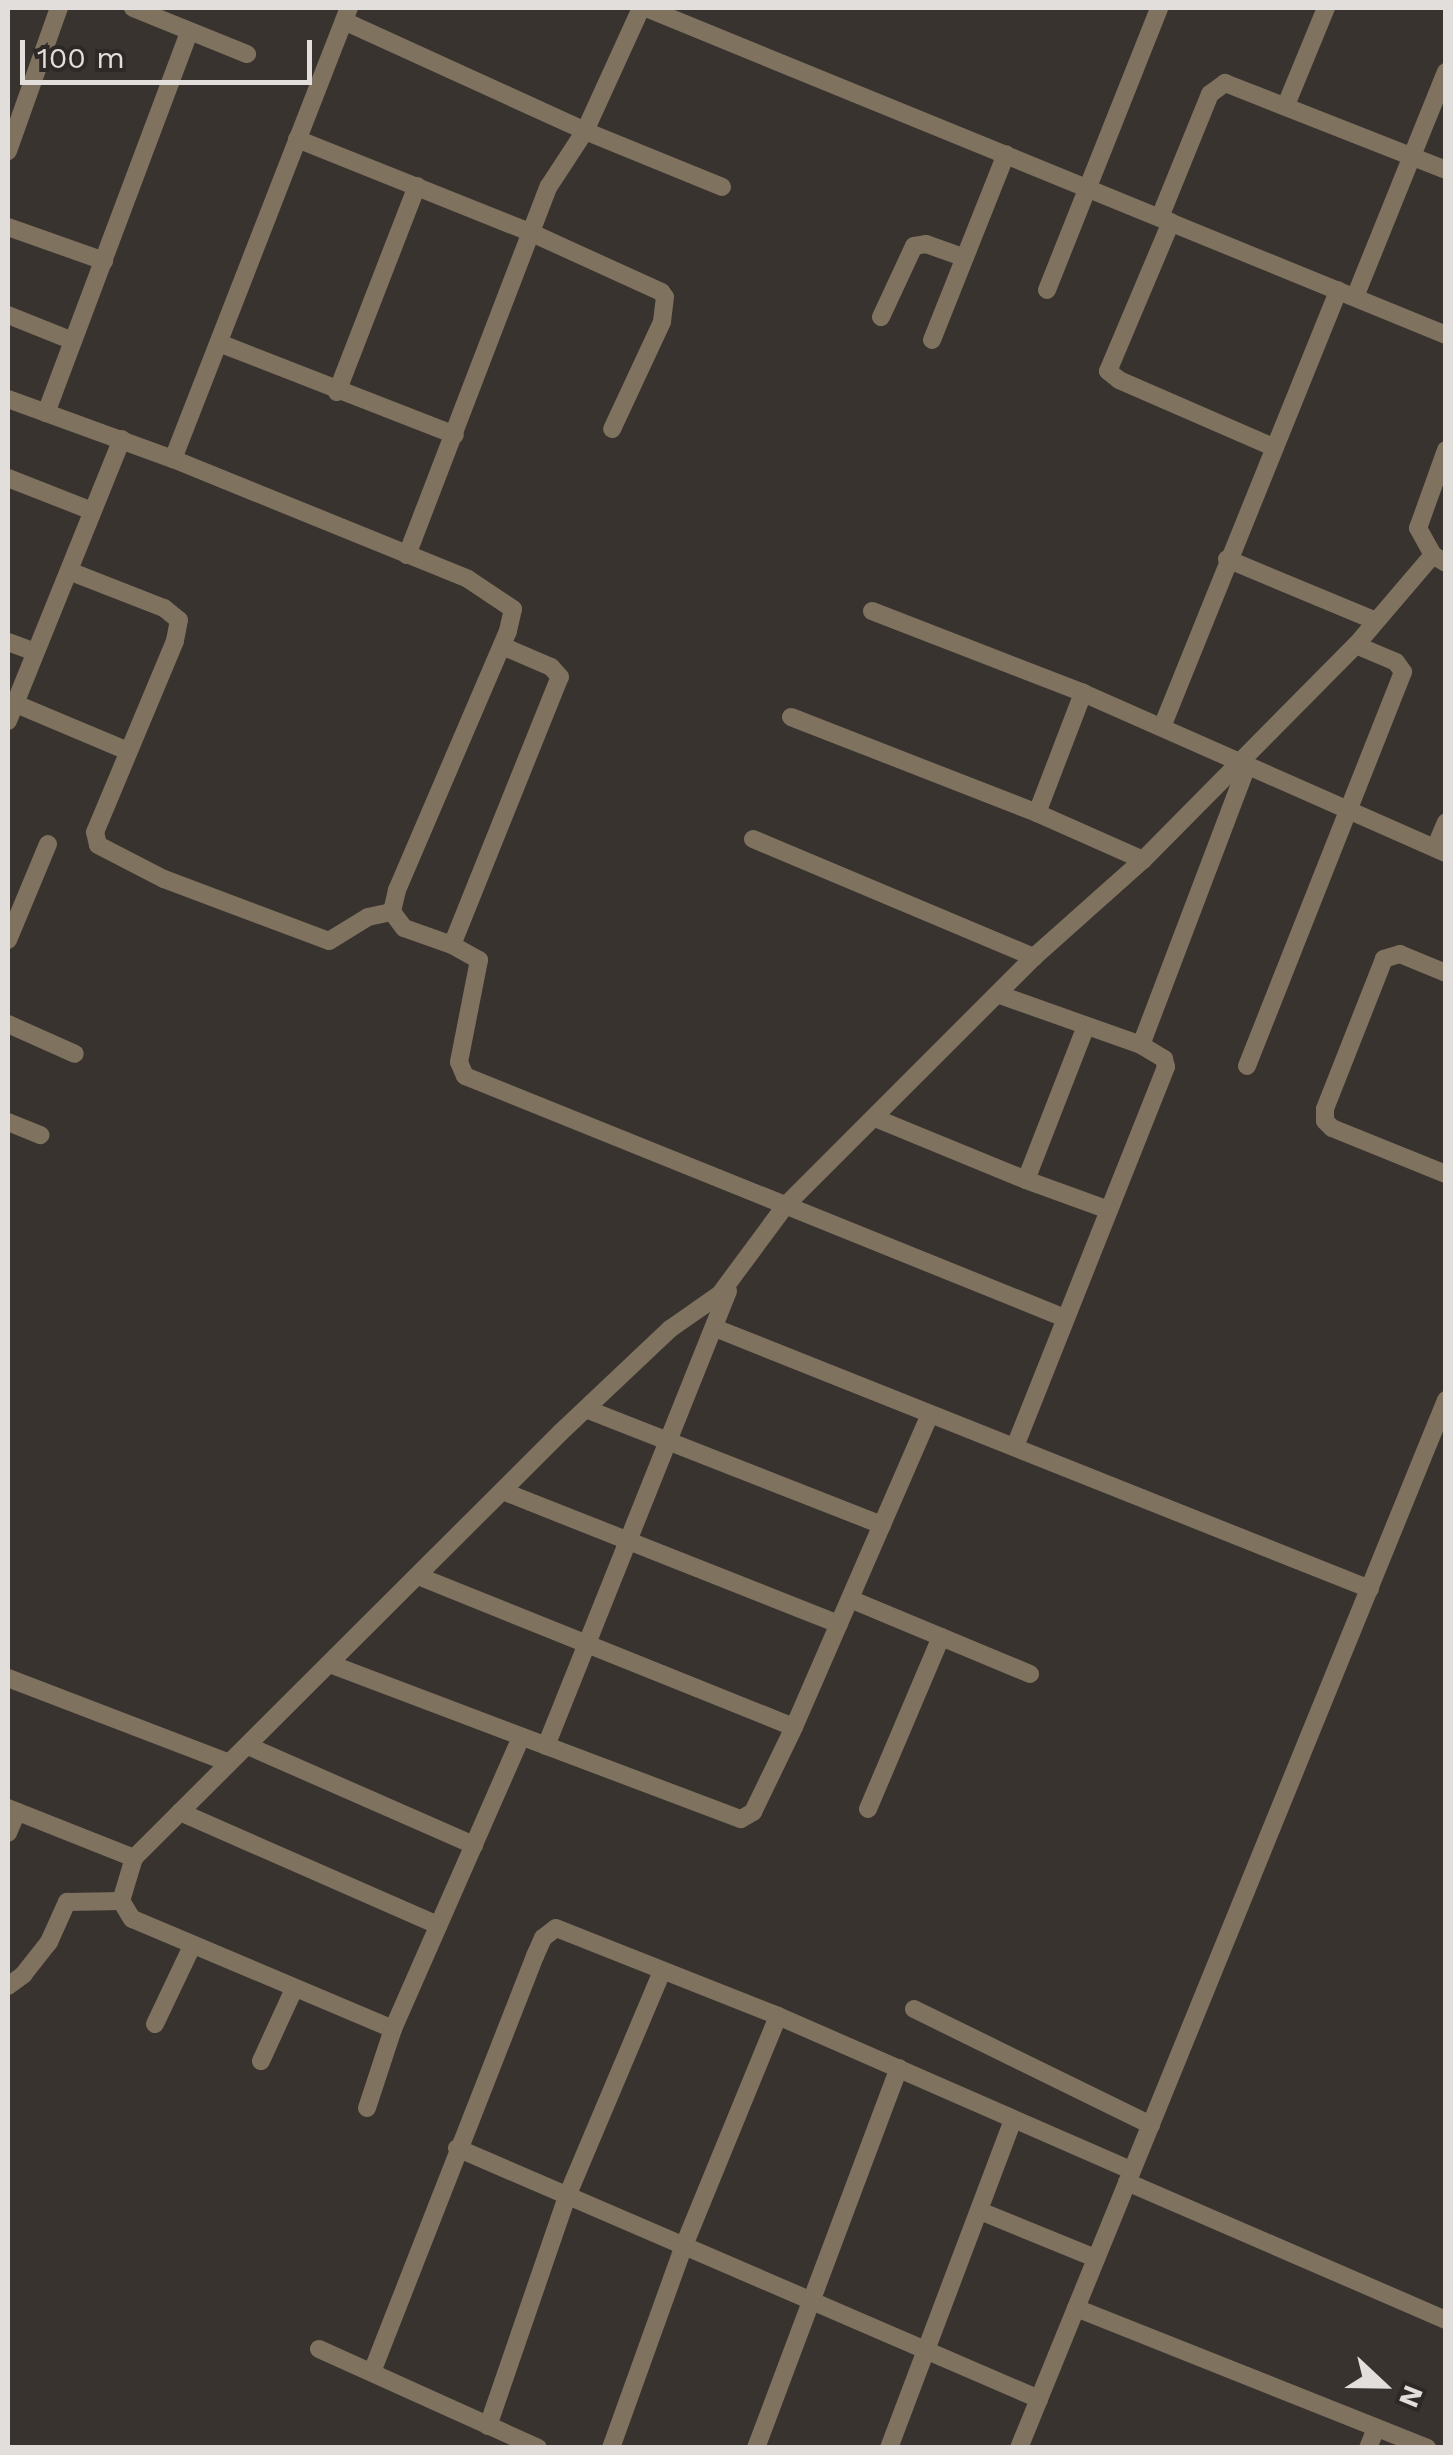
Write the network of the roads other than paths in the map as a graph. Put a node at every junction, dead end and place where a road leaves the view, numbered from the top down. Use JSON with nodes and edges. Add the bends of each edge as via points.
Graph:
{"nodes":[{"id":1,"x":59,"y":8,"type":"edge"},
{"id":2,"x":134,"y":8,"type":"edge"},
{"id":3,"x":643,"y":8,"type":"edge"},
{"id":4,"x":1158,"y":8,"type":"edge"},
{"id":5,"x":1326,"y":8,"type":"edge"},
{"id":6,"x":346,"y":14,"type":"edge"},
{"id":7,"x":189,"y":32,"type":"junction"},
{"id":8,"x":247,"y":54,"type":"dead end"},
{"id":9,"x":1446,"y":72,"type":"edge"},
{"id":10,"x":1286,"y":105,"type":"junction"},
{"id":11,"x":585,"y":131,"type":"junction"},
{"id":12,"x":296,"y":139,"type":"junction"},
{"id":13,"x":8,"y":151,"type":"edge"},
{"id":14,"x":1006,"y":154,"type":"junction"},
{"id":15,"x":1411,"y":157,"type":"junction"},
{"id":16,"x":1446,"y":170,"type":"edge"},
{"id":17,"x":417,"y":186,"type":"junction"},
{"id":18,"x":722,"y":186,"type":"dead end"},
{"id":19,"x":1087,"y":186,"type":"junction"},
{"id":20,"x":1166,"y":220,"type":"junction"},
{"id":21,"x":8,"y":227,"type":"edge"},
{"id":22,"x":534,"y":234,"type":"junction"},
{"id":23,"x":965,"y":258,"type":"junction"},
{"id":24,"x":104,"y":260,"type":"junction"},
{"id":25,"x":1048,"y":290,"type":"dead end"},
{"id":26,"x":1347,"y":293,"type":"junction"},
{"id":27,"x":8,"y":316,"type":"edge"},
{"id":28,"x":881,"y":317,"type":"dead end"},
{"id":29,"x":1446,"y":335,"type":"edge"},
{"id":30,"x":932,"y":340,"type":"dead end"},
{"id":31,"x":73,"y":341,"type":"junction"},
{"id":32,"x":219,"y":343,"type":"junction"},
{"id":33,"x":336,"y":392,"type":"junction"},
{"id":34,"x":8,"y":400,"type":"edge"},
{"id":35,"x":46,"y":412,"type":"junction"},
{"id":36,"x":612,"y":429,"type":"dead end"},
{"id":37,"x":456,"y":436,"type":"junction"},
{"id":38,"x":122,"y":440,"type":"junction"},
{"id":39,"x":1274,"y":447,"type":"junction"},
{"id":40,"x":1446,"y":450,"type":"edge"},
{"id":41,"x":173,"y":459,"type":"junction"},
{"id":42,"x":8,"y":478,"type":"edge"},
{"id":43,"x":92,"y":511,"type":"junction"},
{"id":44,"x":408,"y":555,"type":"junction"},
{"id":45,"x":1227,"y":559,"type":"junction"},
{"id":46,"x":1439,"y":559,"type":"edge"},
{"id":47,"x":68,"y":570,"type":"junction"},
{"id":48,"x":872,"y":611,"type":"dead end"},
{"id":49,"x":1376,"y":621,"type":"junction"},
{"id":50,"x":8,"y":642,"type":"edge"},
{"id":51,"x":1356,"y":645,"type":"junction"},
{"id":52,"x":502,"y":646,"type":"junction"},
{"id":53,"x":35,"y":652,"type":"junction"},
{"id":54,"x":1083,"y":693,"type":"junction"},
{"id":55,"x":12,"y":713,"type":"edge"},
{"id":56,"x":791,"y":717,"type":"dead end"},
{"id":57,"x":1162,"y":727,"type":"junction"},
{"id":58,"x":128,"y":752,"type":"junction"},
{"id":59,"x":1241,"y":766,"type":"junction"},
{"id":60,"x":1348,"y":808,"type":"junction"},
{"id":61,"x":1037,"y":813,"type":"junction"},
{"id":62,"x":1446,"y":822,"type":"edge"},
{"id":63,"x":753,"y":839,"type":"dead end"},
{"id":64,"x":48,"y":844,"type":"dead end"},
{"id":65,"x":1440,"y":851,"type":"edge"},
{"id":66,"x":1142,"y":860,"type":"junction"},
{"id":67,"x":392,"y":912,"type":"junction"},
{"id":68,"x":8,"y":940,"type":"edge"},
{"id":69,"x":452,"y":945,"type":"junction"},
{"id":70,"x":1034,"y":957,"type":"junction"},
{"id":71,"x":1446,"y":973,"type":"edge"},
{"id":72,"x":1000,"y":995,"type":"junction"},
{"id":73,"x":8,"y":1024,"type":"edge"},
{"id":74,"x":1086,"y":1026,"type":"junction"},
{"id":75,"x":1141,"y":1045,"type":"junction"},
{"id":76,"x":75,"y":1054,"type":"dead end"},
{"id":77,"x":1248,"y":1066,"type":"dead end"},
{"id":78,"x":875,"y":1118,"type":"junction"},
{"id":79,"x":8,"y":1122,"type":"edge"},
{"id":80,"x":41,"y":1135,"type":"dead end"},
{"id":81,"x":1446,"y":1174,"type":"edge"},
{"id":82,"x":1026,"y":1180,"type":"junction"},
{"id":83,"x":784,"y":1206,"type":"junction"},
{"id":84,"x":1109,"y":1210,"type":"junction"},
{"id":85,"x":731,"y":1280,"type":"junction"},
{"id":86,"x":1065,"y":1318,"type":"junction"},
{"id":87,"x":716,"y":1328,"type":"junction"},
{"id":88,"x":1446,"y":1400,"type":"edge"},
{"id":89,"x":586,"y":1408,"type":"junction"},
{"id":90,"x":930,"y":1414,"type":"junction"},
{"id":91,"x":670,"y":1440,"type":"junction"},
{"id":92,"x":1016,"y":1446,"type":"junction"},
{"id":93,"x":505,"y":1492,"type":"junction"},
{"id":94,"x":882,"y":1526,"type":"junction"},
{"id":95,"x":629,"y":1542,"type":"junction"},
{"id":96,"x":418,"y":1576,"type":"junction"},
{"id":97,"x":1370,"y":1589,"type":"junction"},
{"id":98,"x":850,"y":1599,"type":"junction"},
{"id":99,"x":838,"y":1624,"type":"junction"},
{"id":100,"x":941,"y":1637,"type":"junction"},
{"id":101,"x":586,"y":1644,"type":"junction"},
{"id":102,"x":330,"y":1664,"type":"junction"},
{"id":103,"x":1030,"y":1674,"type":"dead end"},
{"id":104,"x":8,"y":1678,"type":"edge"},
{"id":105,"x":794,"y":1727,"type":"junction"},
{"id":106,"x":521,"y":1738,"type":"junction"},
{"id":107,"x":248,"y":1746,"type":"junction"},
{"id":108,"x":546,"y":1746,"type":"junction"},
{"id":109,"x":227,"y":1762,"type":"junction"},
{"id":110,"x":868,"y":1809,"type":"dead end"},
{"id":111,"x":12,"y":1810,"type":"edge"},
{"id":112,"x":180,"y":1812,"type":"junction"},
{"id":113,"x":8,"y":1833,"type":"edge"},
{"id":114,"x":474,"y":1845,"type":"junction"},
{"id":115,"x":134,"y":1858,"type":"junction"},
{"id":116,"x":121,"y":1902,"type":"junction"},
{"id":117,"x":438,"y":1925,"type":"junction"},
{"id":118,"x":192,"y":1946,"type":"junction"},
{"id":119,"x":662,"y":1971,"type":"junction"},
{"id":120,"x":8,"y":1986,"type":"edge"},
{"id":121,"x":294,"y":1989,"type":"junction"},
{"id":122,"x":914,"y":2009,"type":"dead end"},
{"id":123,"x":778,"y":2016,"type":"junction"},
{"id":124,"x":155,"y":2024,"type":"dead end"},
{"id":125,"x":393,"y":2028,"type":"junction"},
{"id":126,"x":261,"y":2061,"type":"dead end"},
{"id":127,"x":898,"y":2068,"type":"junction"},
{"id":128,"x":367,"y":2108,"type":"dead end"},
{"id":129,"x":1013,"y":2120,"type":"junction"},
{"id":130,"x":1151,"y":2125,"type":"junction"},
{"id":131,"x":457,"y":2148,"type":"junction"},
{"id":132,"x":1130,"y":2177,"type":"junction"},
{"id":133,"x":568,"y":2194,"type":"junction"},
{"id":134,"x":980,"y":2211,"type":"junction"},
{"id":135,"x":685,"y":2243,"type":"junction"},
{"id":136,"x":1095,"y":2258,"type":"junction"},
{"id":137,"x":810,"y":2297,"type":"junction"},
{"id":138,"x":1076,"y":2308,"type":"junction"},
{"id":139,"x":1446,"y":2320,"type":"edge"},
{"id":140,"x":319,"y":2349,"type":"dead end"},
{"id":141,"x":925,"y":2350,"type":"junction"},
{"id":142,"x":372,"y":2372,"type":"junction"},
{"id":143,"x":1039,"y":2399,"type":"junction"},
{"id":144,"x":488,"y":2426,"type":"junction"},
{"id":145,"x":1376,"y":2428,"type":"junction"},
{"id":146,"x":538,"y":2448,"type":"edge"},
{"id":147,"x":610,"y":2448,"type":"edge"},
{"id":148,"x":756,"y":2448,"type":"edge"},
{"id":149,"x":889,"y":2448,"type":"edge"},
{"id":150,"x":1019,"y":2448,"type":"edge"},
{"id":151,"x":1368,"y":2448,"type":"edge"},
{"id":152,"x":1427,"y":2448,"type":"edge"}],
"edges":[{"from":1,"to":13,"type":"street"},
{"from":2,"to":7,"type":"street"},
{"from":3,"to":11,"type":"street"},
{"from":3,"to":14,"type":"street"},
{"from":4,"to":19,"type":"street"},
{"from":5,"to":10,"type":"street"},
{"from":6,"to":11,"type":"street"},
{"from":6,"to":12,"type":"street"},
{"from":7,"to":8,"type":"street"},
{"from":7,"to":24,"type":"street"},
{"from":9,"to":15,"type":"street"},
{"from":10,"to":15,"type":"street"},
{"from":10,"to":20,"type":"street","via":[[1235,84],[1217,87]]},
{"from":11,"to":18,"type":"street"},
{"from":11,"to":22,"type":"street","via":[[556,171]]},
{"from":12,"to":17,"type":"street"},
{"from":12,"to":32,"type":"street"},
{"from":14,"to":19,"type":"street"},
{"from":14,"to":23,"type":"street"},
{"from":15,"to":16,"type":"street"},
{"from":15,"to":26,"type":"street"},
{"from":17,"to":22,"type":"street"},
{"from":17,"to":33,"type":"street"},
{"from":19,"to":20,"type":"street"},
{"from":19,"to":25,"type":"street"},
{"from":20,"to":26,"type":"street"},
{"from":20,"to":39,"type":"street","via":[[1108,370]]},
{"from":21,"to":24,"type":"street"},
{"from":22,"to":36,"type":"street","via":[[665,297],[662,322]]},
{"from":22,"to":37,"type":"street"},
{"from":23,"to":28,"type":"street","via":[[914,246]]},
{"from":23,"to":30,"type":"street"},
{"from":24,"to":31,"type":"street"},
{"from":26,"to":29,"type":"street"},
{"from":26,"to":39,"type":"street"},
{"from":27,"to":31,"type":"street"},
{"from":31,"to":35,"type":"street"},
{"from":32,"to":33,"type":"street"},
{"from":32,"to":41,"type":"street"},
{"from":33,"to":37,"type":"street"},
{"from":34,"to":35,"type":"street"},
{"from":35,"to":38,"type":"street"},
{"from":37,"to":44,"type":"street"},
{"from":38,"to":41,"type":"street"},
{"from":38,"to":43,"type":"street"},
{"from":39,"to":45,"type":"street"},
{"from":40,"to":46,"type":"street","via":[[1418,528]]},
{"from":41,"to":44,"type":"street"},
{"from":42,"to":43,"type":"street"},
{"from":43,"to":47,"type":"street"},
{"from":44,"to":52,"type":"street","via":[[468,578],[506,602],[512,618]]},
{"from":45,"to":49,"type":"street"},
{"from":45,"to":57,"type":"street"},
{"from":46,"to":49,"type":"street"},
{"from":47,"to":53,"type":"street"},
{"from":47,"to":58,"type":"street","via":[[179,620]]},
{"from":48,"to":54,"type":"street"},
{"from":49,"to":51,"type":"street"},
{"from":50,"to":53,"type":"street"},
{"from":51,"to":59,"type":"street"},
{"from":51,"to":60,"type":"street","via":[[1396,662],[1403,672]]},
{"from":52,"to":67,"type":"street"},
{"from":52,"to":69,"type":"street","via":[[558,670],[558,688]]},
{"from":53,"to":55,"type":"street"},
{"from":54,"to":57,"type":"street"},
{"from":54,"to":61,"type":"street"},
{"from":55,"to":58,"type":"street"},
{"from":56,"to":61,"type":"street"},
{"from":57,"to":59,"type":"street"},
{"from":58,"to":67,"type":"street","via":[[95,832],[104,850],[329,941],[368,916]]},
{"from":59,"to":60,"type":"street"},
{"from":59,"to":66,"type":"street"},
{"from":59,"to":75,"type":"street"},
{"from":60,"to":65,"type":"street"},
{"from":60,"to":77,"type":"street"},
{"from":61,"to":66,"type":"street"},
{"from":62,"to":65,"type":"street"},
{"from":63,"to":70,"type":"street"},
{"from":64,"to":68,"type":"street"},
{"from":66,"to":70,"type":"street"},
{"from":67,"to":69,"type":"street","via":[[404,928]]},
{"from":69,"to":83,"type":"street","via":[[474,954],[480,970],[462,1040],[464,1076]]},
{"from":70,"to":72,"type":"street"},
{"from":71,"to":81,"type":"street","via":[[1400,954],[1384,959],[1325,1110],[1332,1128]]},
{"from":72,"to":74,"type":"street"},
{"from":72,"to":78,"type":"street"},
{"from":73,"to":76,"type":"street"},
{"from":74,"to":75,"type":"street"},
{"from":74,"to":82,"type":"street"},
{"from":75,"to":84,"type":"street","via":[[1166,1067]]},
{"from":78,"to":82,"type":"street"},
{"from":78,"to":83,"type":"street"},
{"from":79,"to":80,"type":"street"},
{"from":82,"to":84,"type":"street"},
{"from":83,"to":85,"type":"street"},
{"from":83,"to":86,"type":"street"},
{"from":84,"to":86,"type":"street"},
{"from":85,"to":87,"type":"street"},
{"from":85,"to":89,"type":"street"},
{"from":86,"to":92,"type":"street"},
{"from":87,"to":90,"type":"street"},
{"from":87,"to":91,"type":"street"},
{"from":88,"to":97,"type":"street"},
{"from":89,"to":91,"type":"street"},
{"from":89,"to":93,"type":"street"},
{"from":90,"to":92,"type":"street"},
{"from":90,"to":94,"type":"street"},
{"from":91,"to":94,"type":"street"},
{"from":91,"to":95,"type":"street"},
{"from":92,"to":97,"type":"street"},
{"from":93,"to":95,"type":"street"},
{"from":93,"to":96,"type":"street"},
{"from":94,"to":98,"type":"street"},
{"from":95,"to":99,"type":"street"},
{"from":95,"to":101,"type":"street"},
{"from":96,"to":101,"type":"street"},
{"from":96,"to":102,"type":"street"},
{"from":97,"to":130,"type":"street"},
{"from":98,"to":99,"type":"street"},
{"from":98,"to":100,"type":"street"},
{"from":99,"to":105,"type":"street"},
{"from":100,"to":103,"type":"street"},
{"from":100,"to":110,"type":"street"},
{"from":101,"to":105,"type":"street"},
{"from":101,"to":108,"type":"street"},
{"from":102,"to":106,"type":"street"},
{"from":102,"to":107,"type":"street"},
{"from":104,"to":109,"type":"street"},
{"from":105,"to":108,"type":"street","via":[[753,1812],[741,1819]]},
{"from":106,"to":108,"type":"street"},
{"from":106,"to":114,"type":"street"},
{"from":107,"to":109,"type":"street"},
{"from":107,"to":114,"type":"street"},
{"from":109,"to":112,"type":"street"},
{"from":111,"to":113,"type":"street"},
{"from":111,"to":115,"type":"street"},
{"from":112,"to":115,"type":"street"},
{"from":112,"to":117,"type":"street"},
{"from":114,"to":117,"type":"street"},
{"from":115,"to":116,"type":"street"},
{"from":116,"to":118,"type":"street","via":[[132,1919]]},
{"from":116,"to":120,"type":"street","via":[[67,1902],[50,1942]]},
{"from":117,"to":125,"type":"street"},
{"from":118,"to":121,"type":"street"},
{"from":118,"to":124,"type":"street"},
{"from":119,"to":123,"type":"street"},
{"from":119,"to":131,"type":"street","via":[[568,1931],[549,1931]]},
{"from":119,"to":133,"type":"street"},
{"from":121,"to":125,"type":"street"},
{"from":121,"to":126,"type":"street"},
{"from":122,"to":130,"type":"street"},
{"from":123,"to":127,"type":"street"},
{"from":123,"to":135,"type":"street"},
{"from":125,"to":128,"type":"street"},
{"from":127,"to":129,"type":"street"},
{"from":127,"to":137,"type":"street"},
{"from":129,"to":132,"type":"street"},
{"from":129,"to":134,"type":"street"},
{"from":130,"to":132,"type":"street"},
{"from":131,"to":133,"type":"street"},
{"from":131,"to":142,"type":"street"},
{"from":132,"to":136,"type":"street"},
{"from":132,"to":139,"type":"street"},
{"from":133,"to":135,"type":"street"},
{"from":133,"to":144,"type":"street"},
{"from":134,"to":136,"type":"street"},
{"from":134,"to":141,"type":"street"},
{"from":135,"to":137,"type":"street"},
{"from":135,"to":147,"type":"street"},
{"from":136,"to":138,"type":"street"},
{"from":137,"to":141,"type":"street"},
{"from":137,"to":148,"type":"street"},
{"from":138,"to":143,"type":"street"},
{"from":138,"to":145,"type":"street"},
{"from":140,"to":142,"type":"street"},
{"from":141,"to":143,"type":"street"},
{"from":141,"to":149,"type":"street"},
{"from":142,"to":144,"type":"street"},
{"from":143,"to":150,"type":"street"},
{"from":144,"to":146,"type":"street"},
{"from":145,"to":151,"type":"street"},
{"from":145,"to":152,"type":"street"}]}
